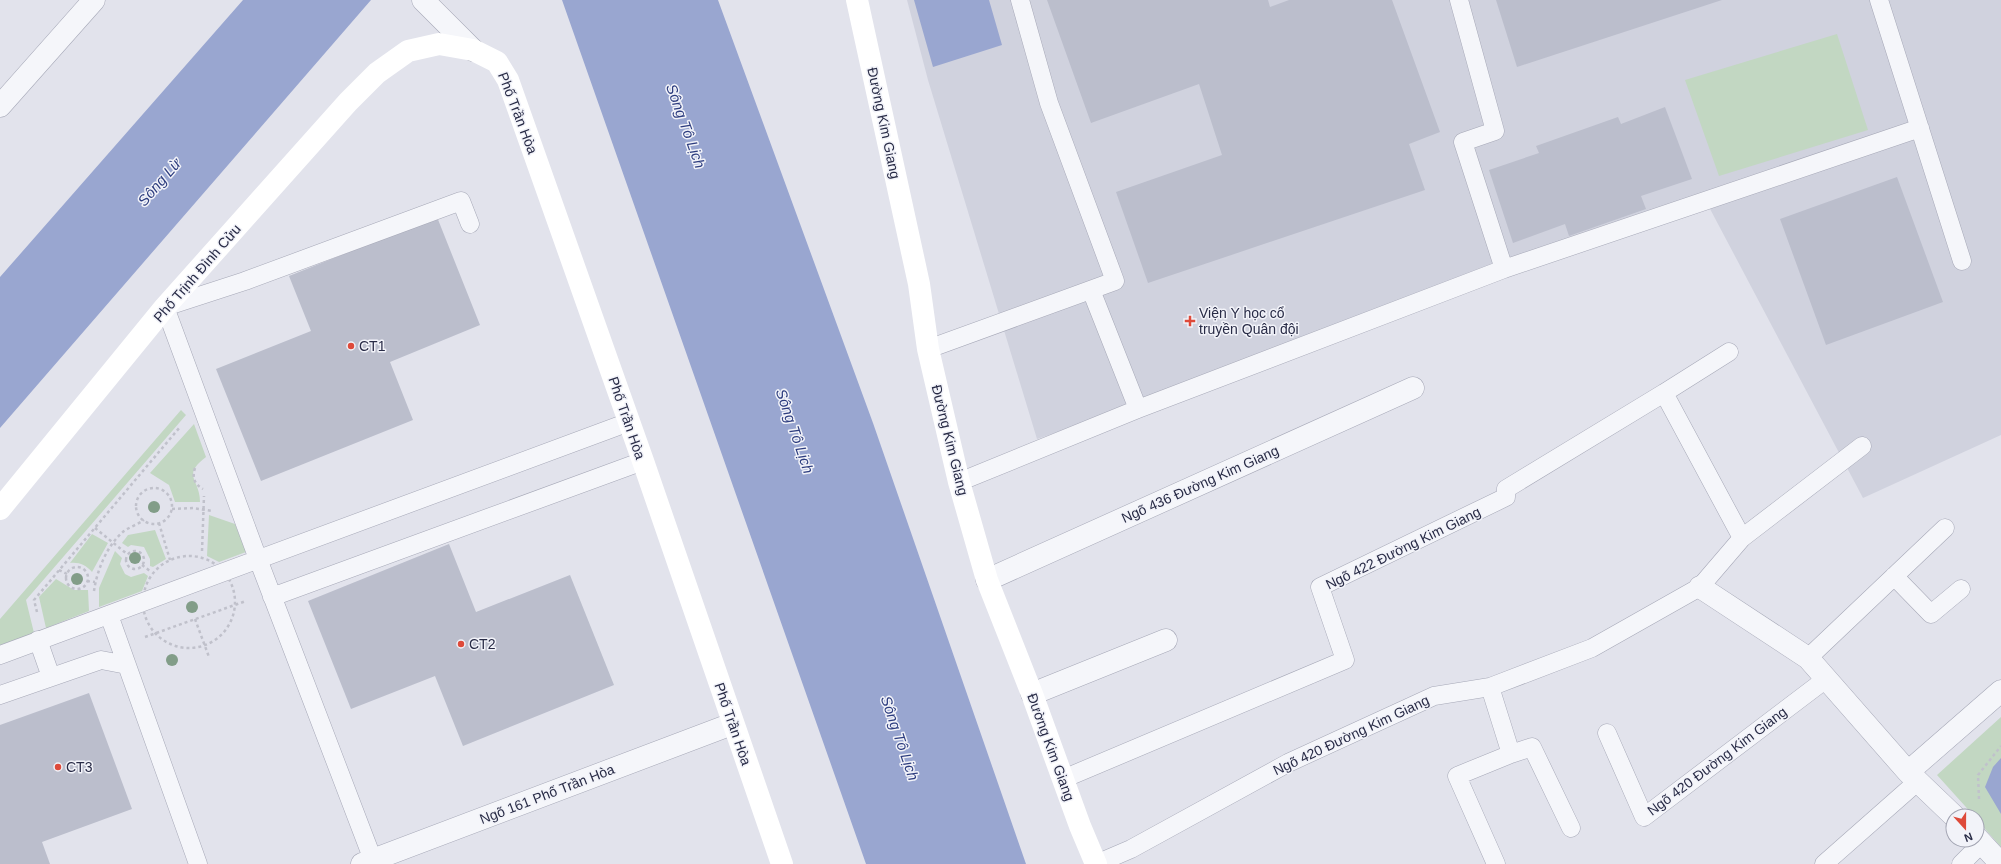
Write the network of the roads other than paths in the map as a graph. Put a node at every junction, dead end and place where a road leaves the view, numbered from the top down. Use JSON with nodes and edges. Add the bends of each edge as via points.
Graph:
{"nodes":[{"id":1,"x":94,"y":0,"type":"edge"},
{"id":2,"x":423,"y":0,"type":"edge"},
{"id":3,"x":857,"y":0,"type":"edge"},
{"id":4,"x":1020,"y":0,"type":"edge"},
{"id":5,"x":1460,"y":0,"type":"edge"},
{"id":6,"x":1879,"y":0,"type":"edge"},
{"id":7,"x":473,"y":50,"type":"junction"},
{"id":8,"x":408,"y":52,"type":"joint"},
{"id":9,"x":0,"y":106,"type":"edge"},
{"id":10,"x":1920,"y":128,"type":"junction"},
{"id":11,"x":470,"y":224,"type":"dead end"},
{"id":12,"x":1962,"y":260,"type":"dead end"},
{"id":13,"x":1504,"y":269,"type":"junction"},
{"id":14,"x":1091,"y":290,"type":"junction"},
{"id":15,"x":165,"y":307,"type":"junction"},
{"id":16,"x":928,"y":349,"type":"junction"},
{"id":17,"x":1729,"y":352,"type":"dead end"},
{"id":18,"x":1413,"y":388,"type":"dead end"},
{"id":19,"x":1664,"y":393,"type":"junction"},
{"id":20,"x":1138,"y":409,"type":"junction"},
{"id":21,"x":629,"y":422,"type":"junction"},
{"id":22,"x":1862,"y":446,"type":"dead end"},
{"id":23,"x":643,"y":461,"type":"junction"},
{"id":24,"x":960,"y":482,"type":"junction"},
{"id":25,"x":0,"y":509,"type":"edge"},
{"id":26,"x":1945,"y":528,"type":"dead end"},
{"id":27,"x":1742,"y":538,"type":"junction"},
{"id":28,"x":258,"y":559,"type":"junction"},
{"id":29,"x":1894,"y":576,"type":"junction"},
{"id":30,"x":987,"y":580,"type":"junction"},
{"id":31,"x":1700,"y":587,"type":"junction"},
{"id":32,"x":1961,"y":589,"type":"dead end"},
{"id":33,"x":272,"y":597,"type":"junction"},
{"id":34,"x":101,"y":618,"type":"junction"},
{"id":35,"x":41,"y":639,"type":"junction"},
{"id":36,"x":1166,"y":640,"type":"dead end"},
{"id":37,"x":0,"y":655,"type":"edge"},
{"id":38,"x":1808,"y":658,"type":"junction"},
{"id":39,"x":127,"y":665,"type":"junction"},
{"id":40,"x":51,"y":677,"type":"junction"},
{"id":41,"x":1826,"y":679,"type":"junction"},
{"id":42,"x":1490,"y":687,"type":"junction"},
{"id":43,"x":2001,"y":691,"type":"edge"},
{"id":44,"x":1032,"y":694,"type":"junction"},
{"id":45,"x":0,"y":695,"type":"edge"},
{"id":46,"x":732,"y":724,"type":"junction"},
{"id":47,"x":1607,"y":733,"type":"dead end"},
{"id":48,"x":1511,"y":754,"type":"junction"},
{"id":49,"x":1913,"y":777,"type":"junction"},
{"id":50,"x":1063,"y":779,"type":"junction"},
{"id":51,"x":1946,"y":808,"type":"edge"},
{"id":52,"x":1570,"y":828,"type":"dead end"},
{"id":53,"x":1985,"y":846,"type":"edge"},
{"id":54,"x":1974,"y":848,"type":"edge"},
{"id":55,"x":367,"y":862,"type":"edge"},
{"id":56,"x":198,"y":864,"type":"edge"},
{"id":57,"x":782,"y":864,"type":"edge"},
{"id":58,"x":1096,"y":864,"type":"edge"},
{"id":59,"x":1496,"y":864,"type":"edge"},
{"id":60,"x":1824,"y":864,"type":"edge"},
{"id":61,"x":1960,"y":864,"type":"edge"},
{"id":62,"x":2001,"y":864,"type":"edge"}],
"edges":[{"from":1,"to":9,"type":"street"},
{"from":2,"to":7,"type":"street"},
{"from":3,"to":16,"type":"main road","name":"Đường Kim Giang","via":[[919,284]]},
{"from":4,"to":14,"type":"lane","via":[[1049,103],[1115,281]]},
{"from":5,"to":13,"type":"lane","via":[[1495,131],[1463,142]]},
{"from":6,"to":10,"type":"lane"},
{"from":7,"to":8,"type":"main road","name":"Phố Trần Hòa","via":[[439,44]]},
{"from":7,"to":21,"type":"main road","name":"Phố Trần Hòa","via":[[497,62],[508,80]]},
{"from":8,"to":15,"type":"main road","name":"Phố Trịnh Đình Cửu","via":[[376,73],[348,102]]},
{"from":10,"to":12,"type":"lane"},
{"from":10,"to":13,"type":"lane"},
{"from":11,"to":15,"type":"lane","via":[[461,201],[245,281]]},
{"from":13,"to":20,"type":"lane"},
{"from":14,"to":16,"type":"lane"},
{"from":14,"to":20,"type":"lane"},
{"from":15,"to":25,"type":"main road","name":"Phố Trịnh Đình Cửu"},
{"from":15,"to":28,"type":"lane"},
{"from":16,"to":24,"type":"main road","name":"Đường Kim Giang"},
{"from":17,"to":19,"type":"lane"},
{"from":18,"to":30,"type":"street","name":"Ngõ 436 Đường Kim Giang"},
{"from":19,"to":27,"type":"lane"},
{"from":19,"to":50,"type":"lane","name":"Ngõ 422 Đường Kim Giang","via":[[1506,489],[1506,498],[1320,587],[1345,660]]},
{"from":20,"to":24,"type":"lane"},
{"from":21,"to":23,"type":"main road","name":"Phố Trần Hòa"},
{"from":21,"to":28,"type":"lane"},
{"from":22,"to":27,"type":"lane","name":"Ngõ 420 Đường Kim Giang"},
{"from":23,"to":33,"type":"lane"},
{"from":23,"to":46,"type":"main road","name":"Phố Trần Hòa"},
{"from":24,"to":30,"type":"main road","name":"Đường Kim Giang"},
{"from":26,"to":29,"type":"lane"},
{"from":27,"to":31,"type":"lane","name":"Ngõ 420 Đường Kim Giang"},
{"from":28,"to":33,"type":"lane"},
{"from":28,"to":34,"type":"lane"},
{"from":29,"to":32,"type":"lane","via":[[1931,614]]},
{"from":29,"to":38,"type":"lane"},
{"from":30,"to":44,"type":"main road","name":"Đường Kim Giang"},
{"from":31,"to":38,"type":"street"},
{"from":31,"to":42,"type":"lane","name":"Ngõ 420 Đường Kim Giang","via":[[1592,648]]},
{"from":33,"to":55,"type":"lane"},
{"from":34,"to":35,"type":"lane"},
{"from":34,"to":39,"type":"lane"},
{"from":35,"to":37,"type":"lane"},
{"from":35,"to":40,"type":"lane"},
{"from":36,"to":44,"type":"street"},
{"from":38,"to":41,"type":"street"},
{"from":39,"to":40,"type":"lane","via":[[102,660]]},
{"from":39,"to":56,"type":"lane"},
{"from":40,"to":45,"type":"lane"},
{"from":41,"to":47,"type":"lane","name":"Ngõ 420 Đường Kim Giang","via":[[1644,817]]},
{"from":41,"to":49,"type":"street"},
{"from":42,"to":48,"type":"lane"},
{"from":42,"to":58,"type":"lane","name":"Ngõ 420 Đường Kim Giang","via":[[1434,696],[1288,763],[1131,849]]},
{"from":43,"to":49,"type":"street"},
{"from":44,"to":50,"type":"main road","name":"Đường Kim Giang"},
{"from":46,"to":55,"type":"street","name":"Ngõ 161 Phố Trần Hòa"},
{"from":46,"to":57,"type":"main road","name":"Phố Trần Hòa"},
{"from":48,"to":52,"type":"lane","via":[[1532,747]]},
{"from":48,"to":59,"type":"lane","via":[[1457,776]]},
{"from":49,"to":51,"type":"street"},
{"from":49,"to":60,"type":"lane"},
{"from":50,"to":58,"type":"main road","name":"Đường Kim Giang"},
{"from":53,"to":62,"type":"street"},
{"from":54,"to":61,"type":"lane"}]}
